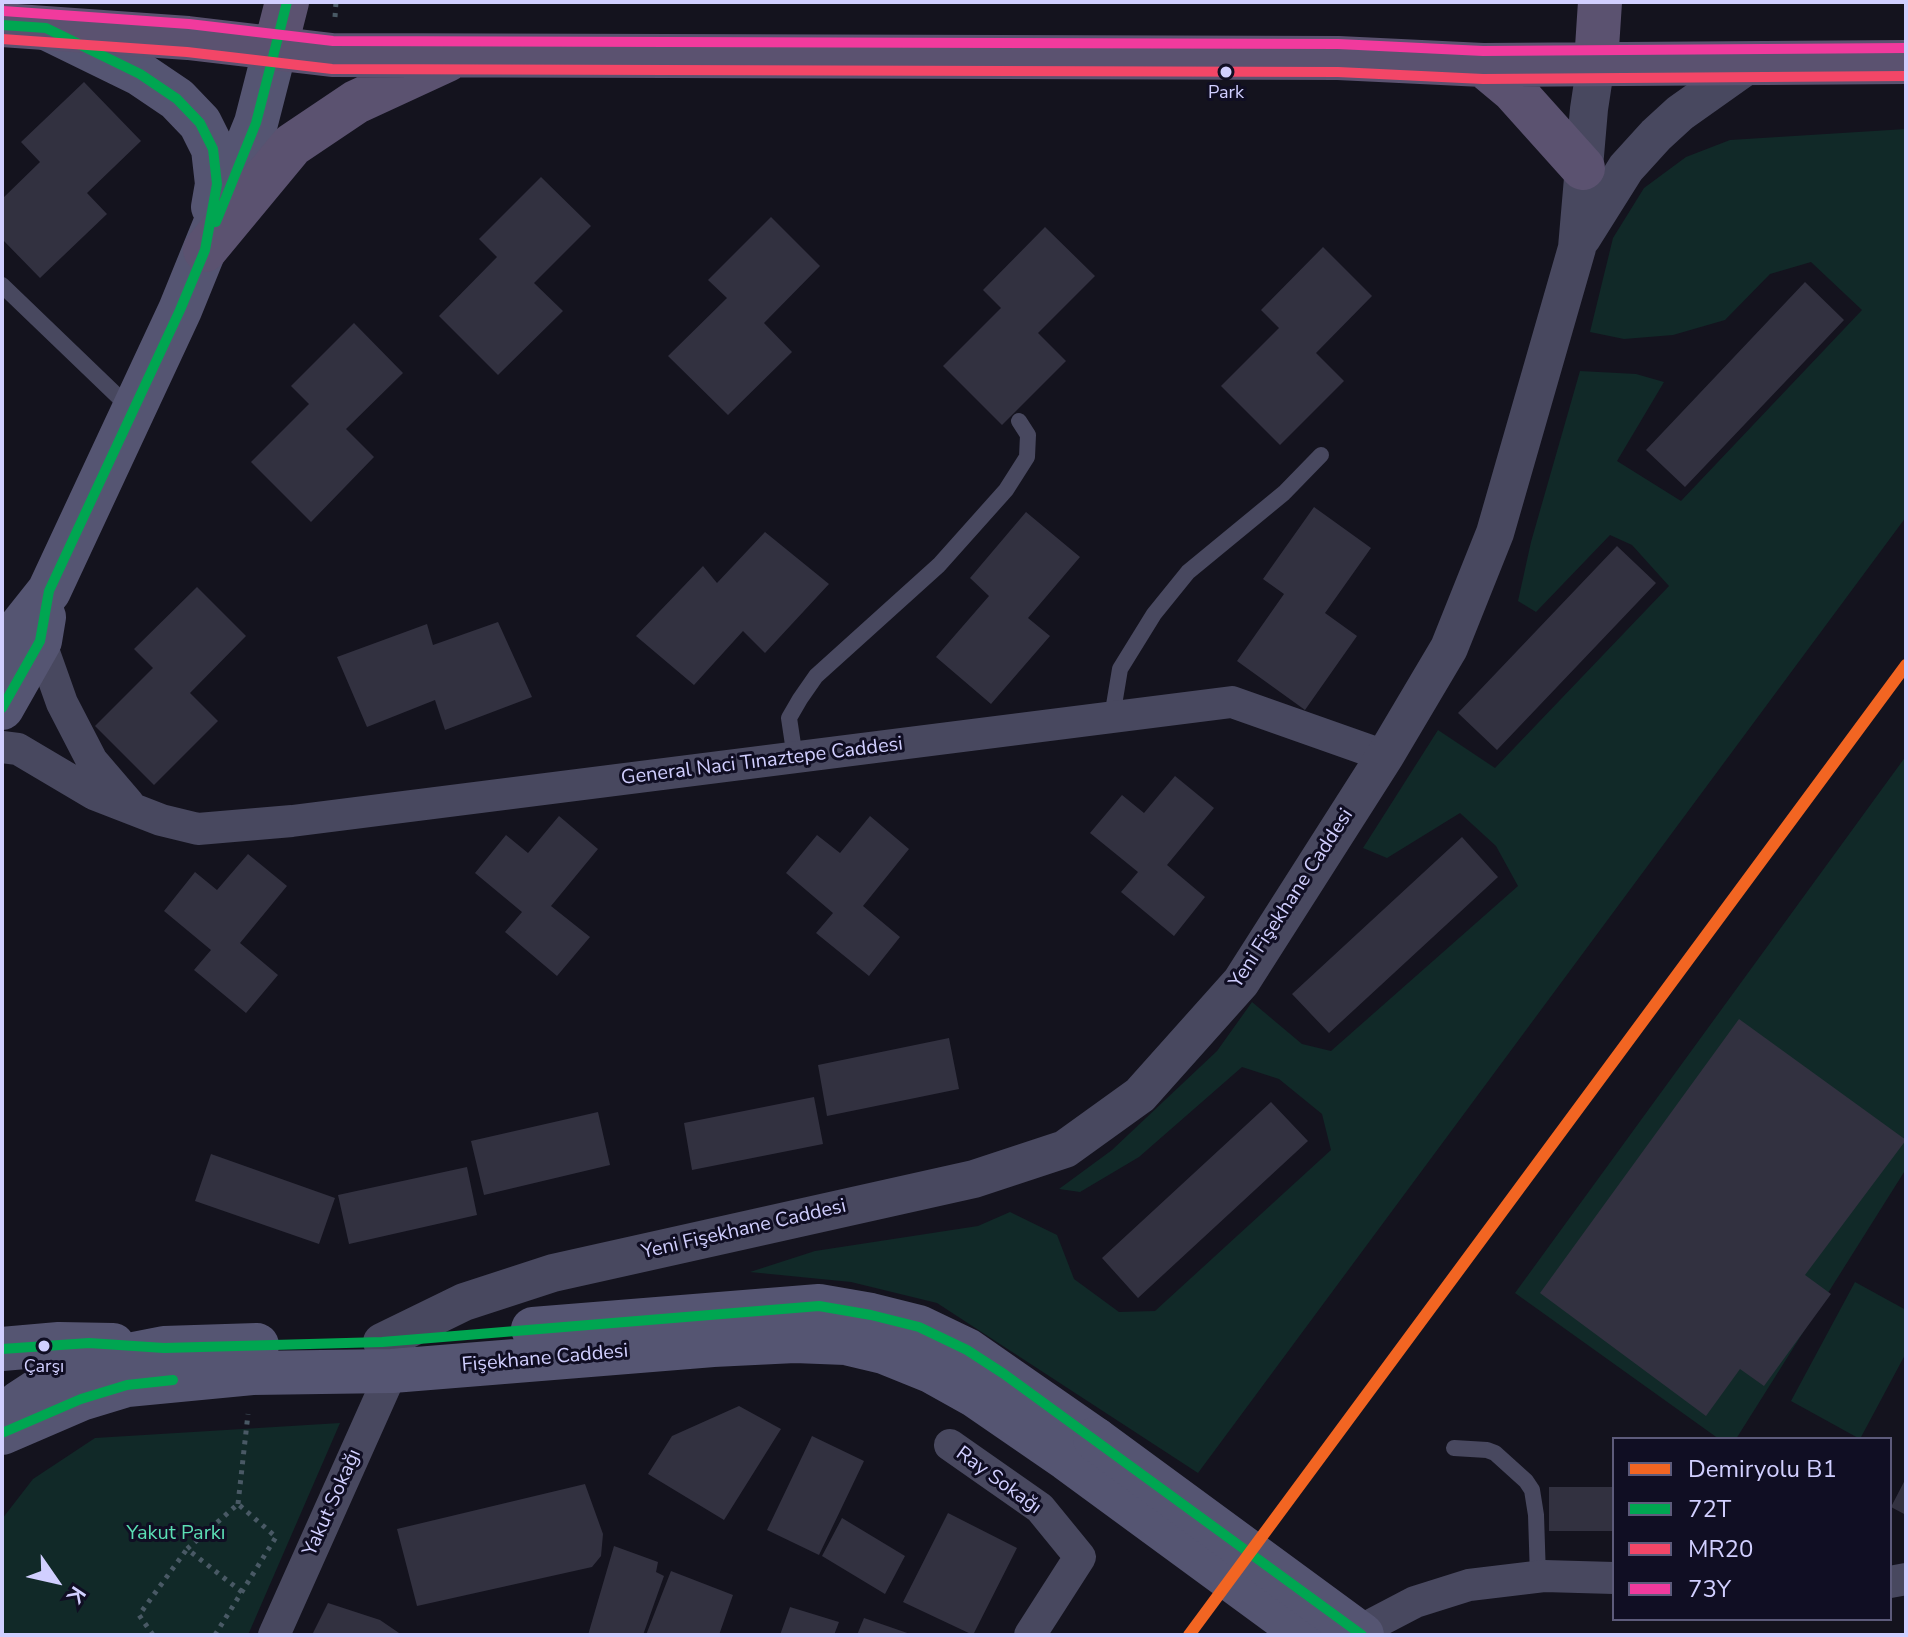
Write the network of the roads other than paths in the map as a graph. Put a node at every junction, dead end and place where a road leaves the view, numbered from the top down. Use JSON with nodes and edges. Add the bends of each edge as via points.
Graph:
{"nodes":[{"id":1,"x":287,"y":2,"type":"edge"},
{"id":2,"x":1600,"y":2,"type":"edge"},
{"id":3,"x":2,"y":25,"type":"edge"},
{"id":4,"x":46,"y":28,"type":"junction"},
{"id":5,"x":275,"y":49,"type":"junction"},
{"id":6,"x":462,"y":53,"type":"junction"},
{"id":7,"x":1752,"y":62,"type":"junction"},
{"id":8,"x":1906,"y":62,"type":"edge"},
{"id":9,"x":1596,"y":63,"type":"junction"},
{"id":10,"x":1483,"y":65,"type":"junction"},
{"id":11,"x":1583,"y":168,"type":"junction"},
{"id":12,"x":1577,"y":248,"type":"junction"},
{"id":13,"x":205,"y":250,"type":"junction"},
{"id":14,"x":2,"y":285,"type":"edge"},
{"id":15,"x":134,"y":411,"type":"junction"},
{"id":16,"x":1019,"y":421,"type":"dead end"},
{"id":17,"x":1321,"y":455,"type":"dead end"},
{"id":18,"x":21,"y":645,"type":"edge"},
{"id":19,"x":2,"y":708,"type":"edge"},
{"id":20,"x":1112,"y":717,"type":"junction"},
{"id":21,"x":2,"y":747,"type":"edge"},
{"id":22,"x":1385,"y":756,"type":"junction"},
{"id":23,"x":795,"y":758,"type":"junction"},
{"id":24,"x":133,"y":809,"type":"junction"},
{"id":25,"x":164,"y":1348,"type":"junction"},
{"id":26,"x":2,"y":1349,"type":"edge"},
{"id":27,"x":387,"y":1356,"type":"junction"},
{"id":28,"x":77,"y":1365,"type":"junction"},
{"id":29,"x":2,"y":1385,"type":"edge"},
{"id":30,"x":2,"y":1421,"type":"edge"},
{"id":31,"x":2,"y":1433,"type":"edge"},
{"id":32,"x":950,"y":1445,"type":"dead end"},
{"id":33,"x":1454,"y":1448,"type":"dead end"},
{"id":34,"x":1081,"y":1449,"type":"junction"},
{"id":35,"x":1538,"y":1577,"type":"junction"},
{"id":36,"x":1612,"y":1578,"type":"edge"},
{"id":37,"x":274,"y":1635,"type":"edge"},
{"id":38,"x":1030,"y":1635,"type":"edge"},
{"id":39,"x":1307,"y":1635,"type":"edge"},
{"id":40,"x":1352,"y":1635,"type":"edge"},
{"id":41,"x":1362,"y":1635,"type":"edge"}],
"edges":[{"from":1,"to":5,"type":"main road"},
{"from":2,"to":9,"type":"main road"},
{"from":3,"to":4,"type":"main road"},
{"from":4,"to":5,"type":"main road"},
{"from":4,"to":13,"type":"main road","via":[[140,74],[177,99],[200,123],[213,149],[217,184]]},
{"from":5,"to":6,"type":"main road","via":[[332,55]]},
{"from":5,"to":13,"type":"main road","via":[[256,123]]},
{"from":6,"to":10,"type":"main road","via":[[1323,58]]},
{"from":6,"to":13,"type":"main road","via":[[356,102],[292,145]]},
{"from":7,"to":8,"type":"main road"},
{"from":7,"to":9,"type":"main road"},
{"from":7,"to":12,"type":"street","via":[[1656,135],[1626,168]]},
{"from":9,"to":10,"type":"main road"},
{"from":9,"to":11,"type":"street"},
{"from":10,"to":11,"type":"main road","via":[[1513,90]]},
{"from":11,"to":12,"type":"street"},
{"from":12,"to":22,"type":"street","name":"Yeni Fişekhane Caddesi","via":[[1495,533],[1449,648]]},
{"from":13,"to":15,"type":"main road"},
{"from":14,"to":15,"type":"lane"},
{"from":15,"to":18,"type":"main road"},
{"from":16,"to":23,"type":"lane","via":[[1028,435],[1027,457],[1006,490],[939,565],[816,676],[800,699],[789,718]]},
{"from":17,"to":20,"type":"lane","via":[[1284,493],[1188,572],[1154,614],[1120,669]]},
{"from":18,"to":19,"type":"main road"},
{"from":18,"to":24,"type":"street","via":[[62,703],[92,761]]},
{"from":20,"to":22,"type":"street","name":"General Naci Tınaztepe Caddesi","via":[[1232,702]]},
{"from":20,"to":23,"type":"street","name":"General Naci Tınaztepe Caddesi"},
{"from":21,"to":24,"type":"street","name":"General Naci Tınaztepe Caddesi","via":[[18,749],[94,794]]},
{"from":22,"to":27,"type":"street","name":"Yeni Fişekhane Caddesi","via":[[1241,982],[1140,1095],[1065,1149],[974,1179],[553,1273],[464,1302]]},
{"from":23,"to":24,"type":"street","name":"General Naci Tınaztepe Caddesi","via":[[198,829]]},
{"from":25,"to":26,"type":"main road","via":[[89,1343]]},
{"from":25,"to":27,"type":"main road","name":"Fişekhane Caddesi"},
{"from":25,"to":28,"type":"main road","name":"Fişekhane Caddesi"},
{"from":27,"to":31,"type":"main road","name":"Fişekhane Caddesi","via":[[127,1385]]},
{"from":27,"to":34,"type":"main road","name":"Fişekhane Caddesi","via":[[819,1306],[919,1327],[967,1350]]},
{"from":27,"to":37,"type":"street","name":"Yakut Sokağı"},
{"from":28,"to":29,"type":"main road"},
{"from":28,"to":30,"type":"main road","name":"Fişekhane Caddesi"},
{"from":32,"to":38,"type":"street","name":"Ray Sokağı","via":[[1040,1508],[1080,1557]]},
{"from":33,"to":35,"type":"lane","via":[[1495,1453],[1532,1490]]},
{"from":34,"to":39,"type":"main road"},
{"from":34,"to":41,"type":"main road","name":"Fişekhane Caddesi","bridge":true},
{"from":35,"to":36,"type":"street"},
{"from":35,"to":40,"type":"street","via":[[1469,1585],[1415,1602]]}]}
